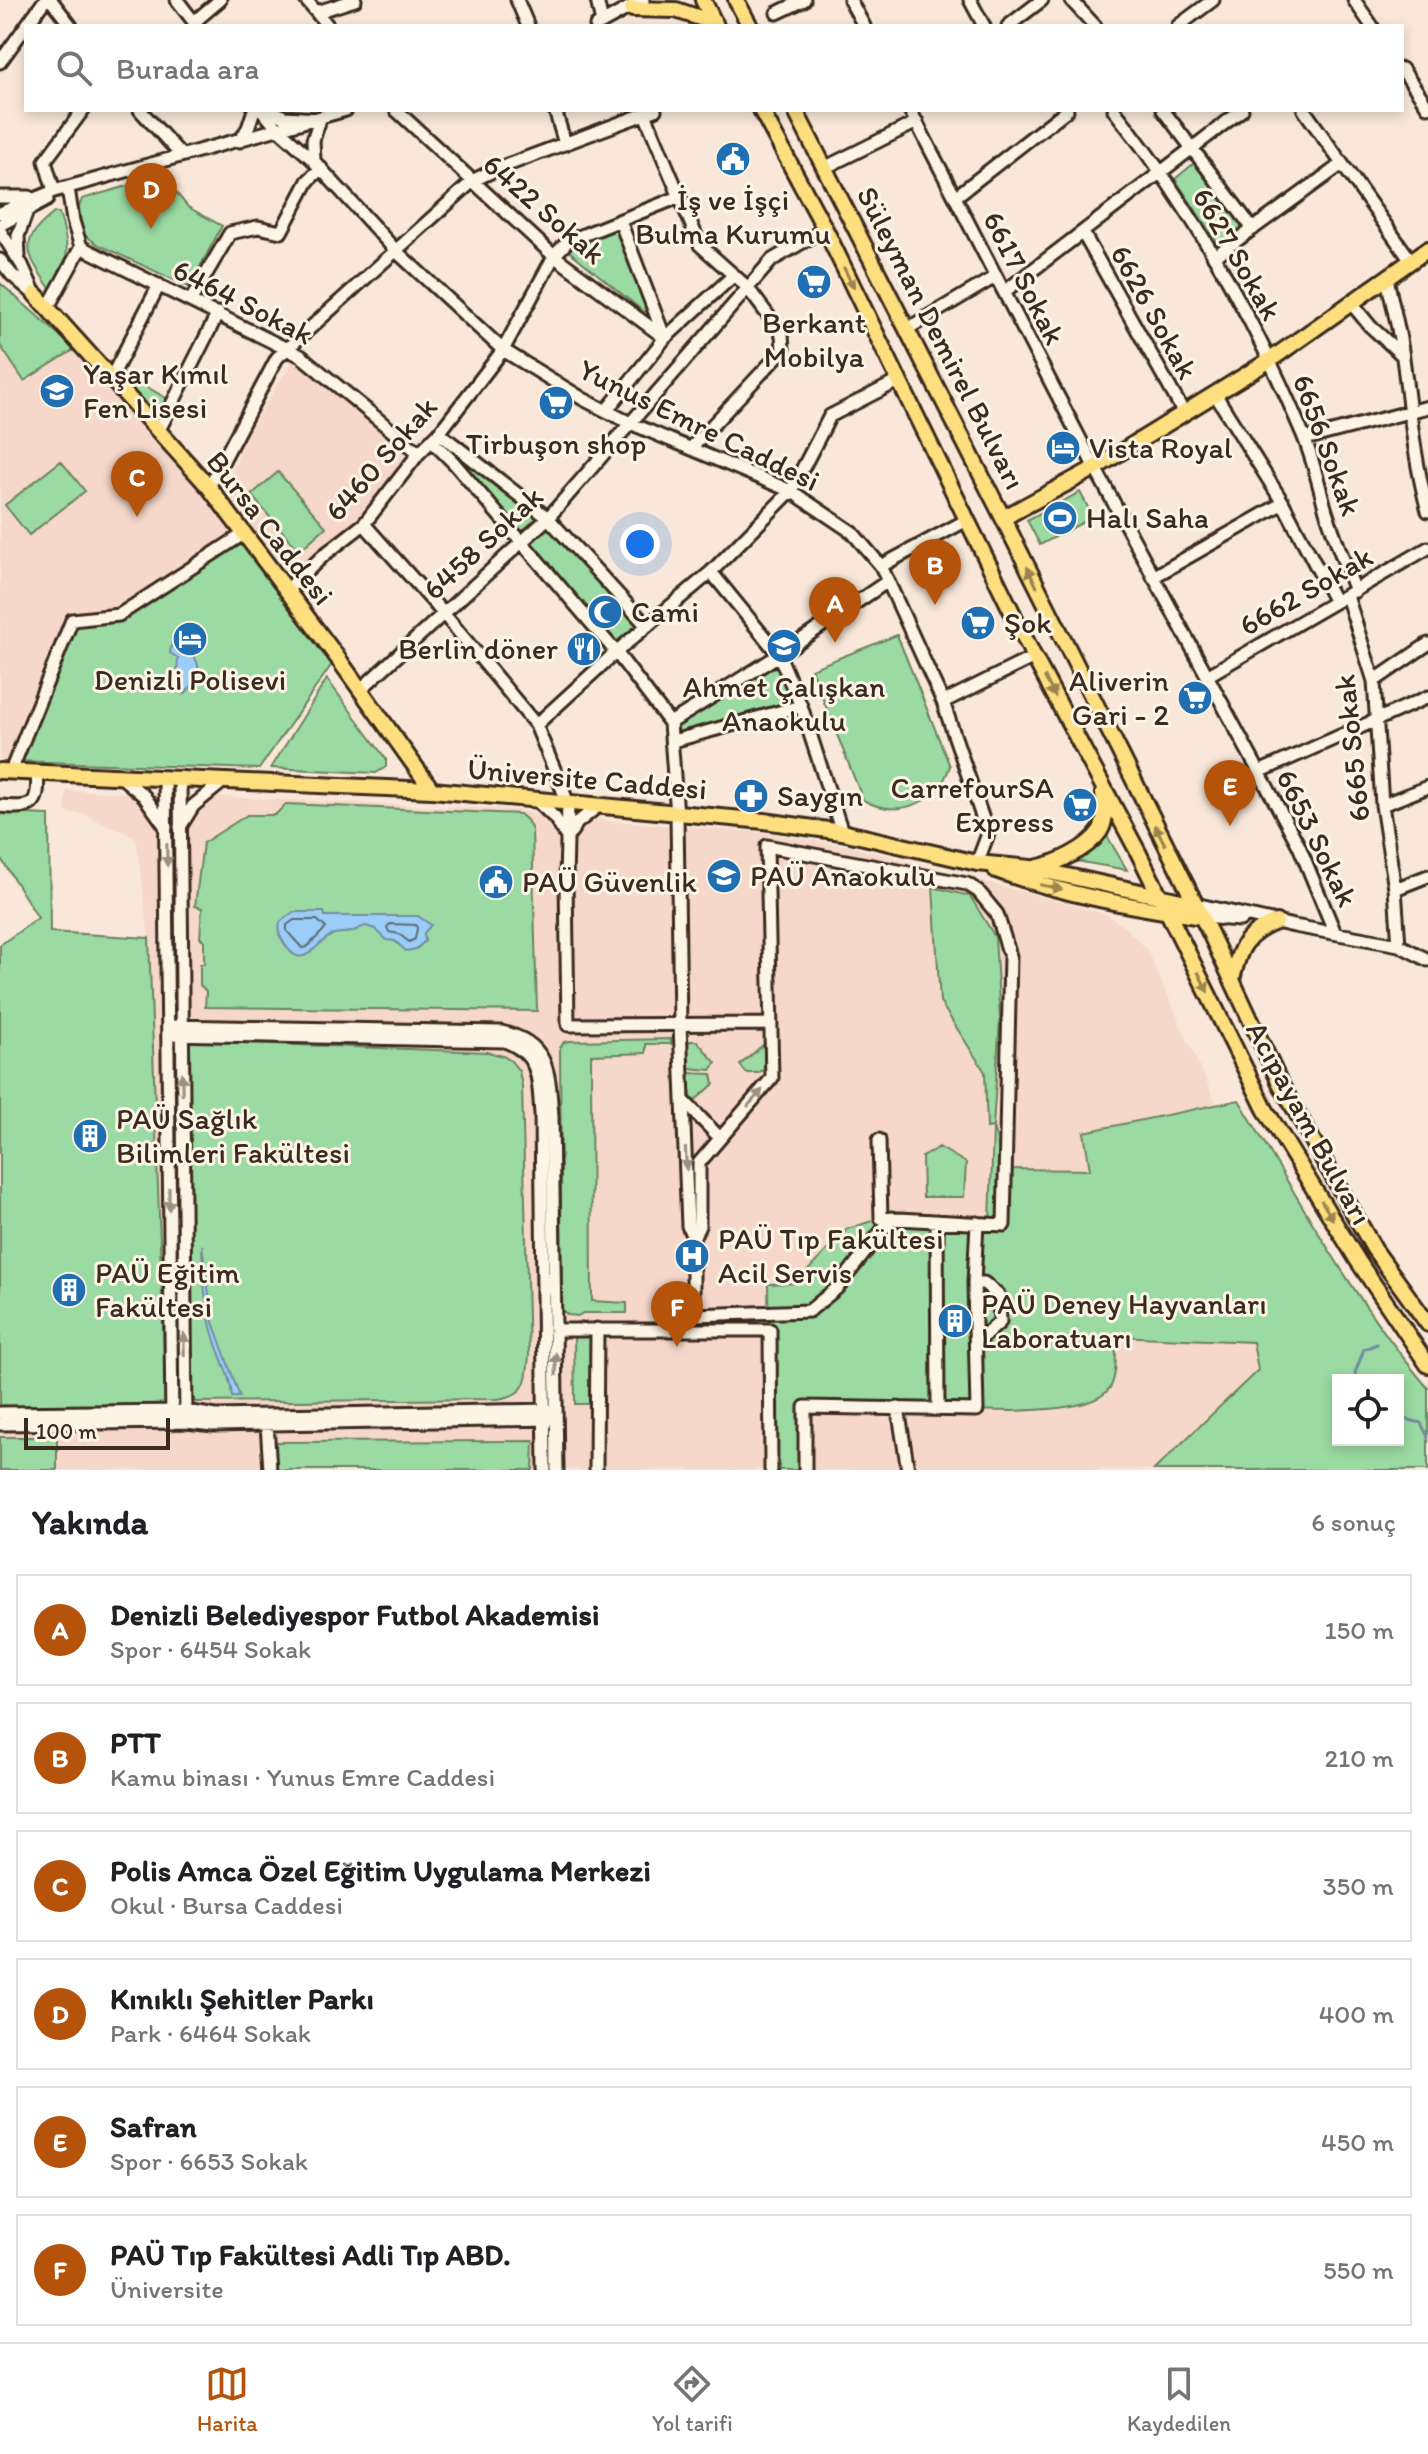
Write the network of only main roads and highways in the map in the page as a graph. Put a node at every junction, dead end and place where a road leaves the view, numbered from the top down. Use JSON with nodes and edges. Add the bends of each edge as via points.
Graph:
{"nodes":[{"id":1,"x":703,"y":0,"type":"edge"},
{"id":2,"x":736,"y":0,"type":"edge"},
{"id":3,"x":638,"y":3,"type":"edge"},
{"id":4,"x":713,"y":24,"type":"edge"},
{"id":5,"x":715,"y":24,"type":"edge"},
{"id":6,"x":749,"y":24,"type":"edge"},
{"id":7,"x":762,"y":112,"type":"edge"},
{"id":8,"x":796,"y":112,"type":"edge"},
{"id":9,"x":1428,"y":249,"type":"edge"},
{"id":10,"x":35,"y":294,"type":"road end"},
{"id":11,"x":1003,"y":518,"type":"junction"},
{"id":12,"x":6,"y":771,"type":"edge"},
{"id":13,"x":1101,"y":781,"type":"junction"},
{"id":14,"x":432,"y":790,"type":"junction"},
{"id":15,"x":977,"y":863,"type":"junction"},
{"id":16,"x":1031,"y":868,"type":"junction"},
{"id":17,"x":1161,"y":897,"type":"junction"},
{"id":18,"x":1203,"y":910,"type":"junction"},
{"id":19,"x":1168,"y":912,"type":"junction"},
{"id":20,"x":1276,"y":922,"type":"road end"},
{"id":21,"x":1210,"y":933,"type":"joint"},
{"id":22,"x":1232,"y":980,"type":"junction"},
{"id":23,"x":1391,"y":1273,"type":"junction"},
{"id":24,"x":1428,"y":1315,"type":"edge"},
{"id":25,"x":1428,"y":1324,"type":"edge"},
{"id":26,"x":1428,"y":1365,"type":"edge"}],
"edges":[{"from":1,"to":5,"type":"main road"},
{"from":2,"to":6,"type":"main road"},
{"from":3,"to":4,"type":"main road"},
{"from":7,"to":13,"type":"main road","name":"Süleyman Demirel Bulvarı","one_way":true},
{"from":8,"to":11,"type":"main road","name":"Süleyman Demirel Bulvarı"},
{"from":9,"to":11,"type":"main road","via":[[1270,360]]},
{"from":10,"to":14,"type":"main road","name":"Bursa Caddesi","via":[[209,487]]},
{"from":18,"to":11,"type":"main road","name":"Süleyman Demirel Bulvarı","one_way":true},
{"from":12,"to":14,"type":"main road","name":"Üniversite Caddesi"},
{"from":13,"to":16,"type":"main road","via":[[1105,811],[1100,832],[1048,866]]},
{"from":13,"to":17,"type":"main road","name":"Süleyman Demirel Bulvarı"},
{"from":14,"to":15,"type":"main road","name":"Üniversite Caddesi","via":[[764,821],[842,832]]},
{"from":15,"to":16,"type":"main road","name":"Üniversite Caddesi"},
{"from":15,"to":19,"type":"main road","one_way":true,"via":[[1032,883]]},
{"from":16,"to":17,"type":"main road","name":"Üniversite Caddesi"},
{"from":17,"to":18,"type":"main road","name":"Üniversite Caddesi"},
{"from":17,"to":19,"type":"main road","name":"Acıpayam Bulvarı"},
{"from":18,"to":19,"type":"main road"},
{"from":18,"to":21,"type":"main road","name":"Süleyman Demirel Bulvarı"},
{"from":19,"to":26,"type":"main road","name":"Acıpayam Bulvarı","one_way":true,"via":[[1265,1109]]},
{"from":20,"to":22,"type":"main road","via":[[1257,929],[1244,943]]},
{"from":21,"to":22,"type":"main road","name":"Acıpayam Bulvarı"},
{"from":22,"to":23,"type":"main road","name":"Acıpayam Bulvarı","via":[[1280,1083]]},
{"from":23,"to":24,"type":"main road"},
{"from":23,"to":25,"type":"main road","name":"Acıpayam Bulvarı"}]}
